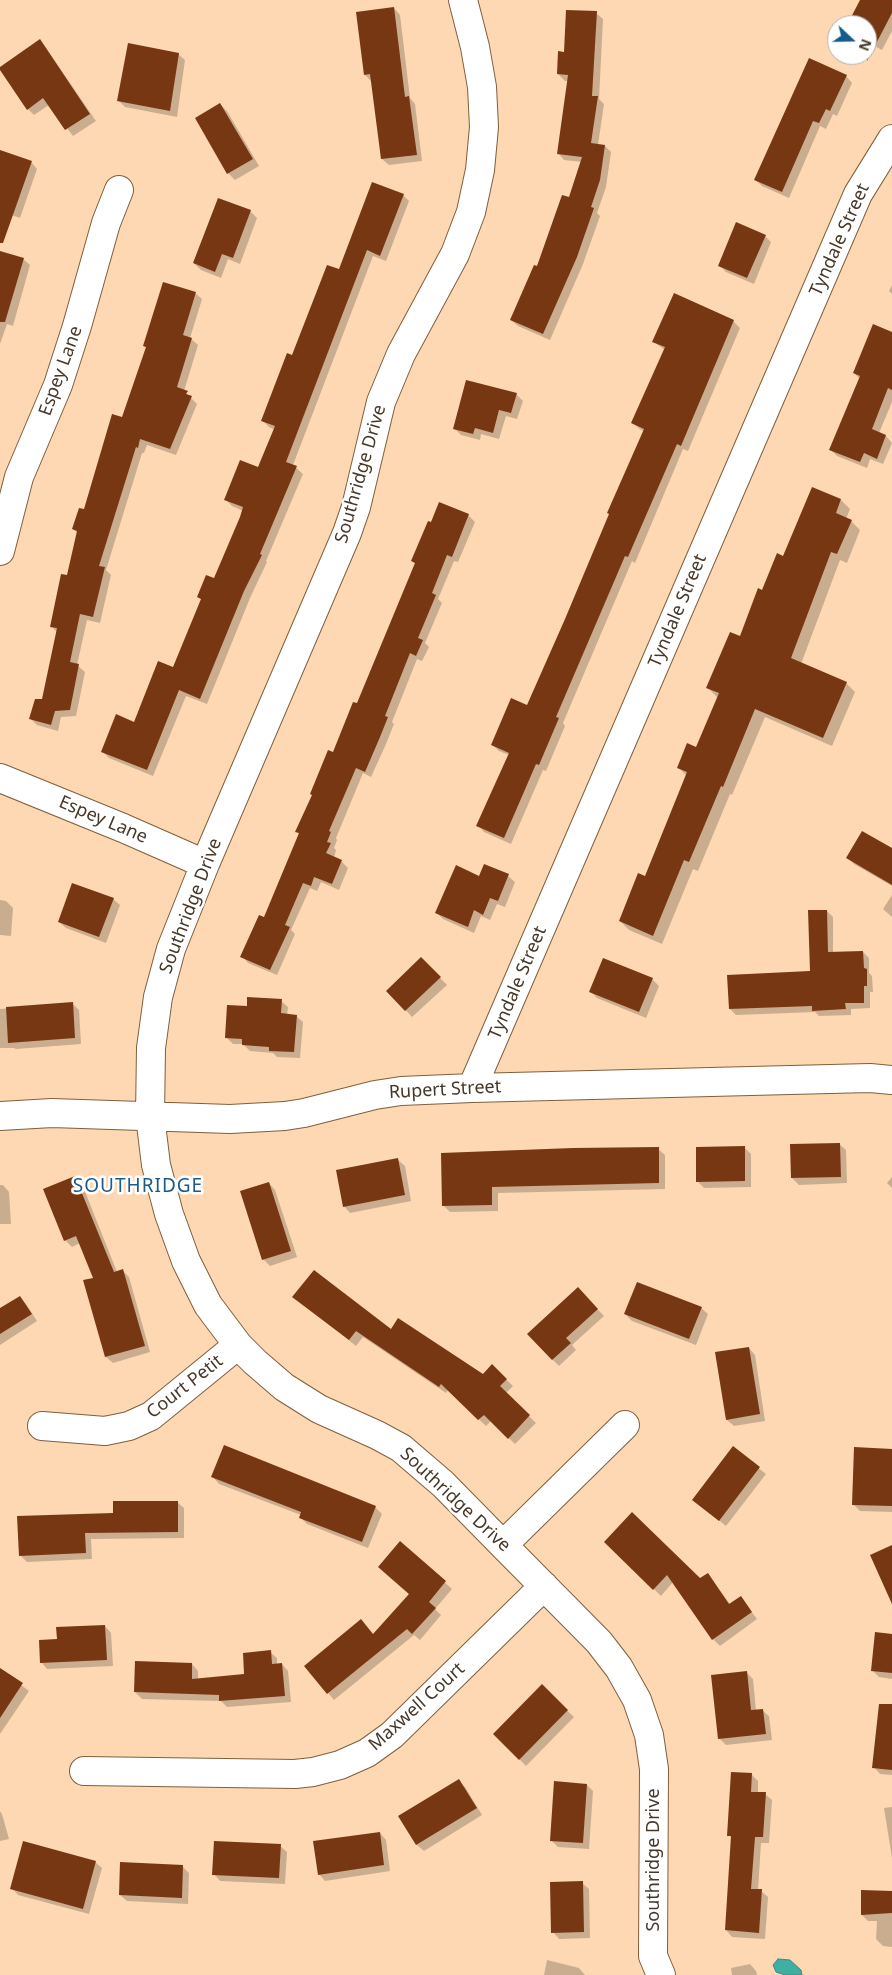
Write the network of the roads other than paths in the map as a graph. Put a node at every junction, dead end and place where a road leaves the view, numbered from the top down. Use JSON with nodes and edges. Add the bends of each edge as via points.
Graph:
{"nodes":[{"id":1,"x":463,"y":0,"type":"edge"},
{"id":2,"x":892,"y":139,"type":"edge"},
{"id":3,"x":119,"y":190,"type":"dead end"},
{"id":4,"x":0,"y":551,"type":"edge"},
{"id":5,"x":0,"y":778,"type":"edge"},
{"id":6,"x":205,"y":864,"type":"junction"},
{"id":7,"x":892,"y":1080,"type":"edge"},
{"id":8,"x":472,"y":1088,"type":"junction"},
{"id":9,"x":0,"y":1116,"type":"edge"},
{"id":10,"x":150,"y":1116,"type":"junction"},
{"id":11,"x":238,"y":1345,"type":"junction"},
{"id":12,"x":624,"y":1425,"type":"dead end"},
{"id":13,"x":42,"y":1426,"type":"dead end"},
{"id":14,"x":503,"y":1544,"type":"junction"},
{"id":15,"x":544,"y":1586,"type":"junction"},
{"id":16,"x":84,"y":1771,"type":"dead end"},
{"id":17,"x":653,"y":1969,"type":"edge"}],
"edges":[{"from":1,"to":6,"type":"street","name":"Southridge Drive","via":[[482,87],[480,170],[471,212],[455,254],[387,386],[348,530]]},
{"from":2,"to":8,"type":"street","name":"Tyndale Street","via":[[858,194]]},
{"from":3,"to":4,"type":"street","name":"Espey Lane","via":[[106,223],[58,386],[19,477]]},
{"from":5,"to":6,"type":"street","name":"Espey Lane"},
{"from":6,"to":10,"type":"street","name":"Southridge Drive","via":[[171,949],[158,998],[151,1048]]},
{"from":7,"to":8,"type":"street","name":"Rupert Street"},
{"from":8,"to":10,"type":"street","name":"Rupert Street","via":[[375,1094],[284,1116]]},
{"from":9,"to":10,"type":"street","name":"Rupert Street","via":[[52,1113]]},
{"from":10,"to":11,"type":"street","name":"Southridge Drive","via":[[156,1165],[186,1261],[208,1305]]},
{"from":11,"to":13,"type":"street","name":"Court Petit","via":[[151,1416],[129,1426],[105,1431]]},
{"from":11,"to":14,"type":"street","name":"Southridge Drive","via":[[284,1387],[319,1409],[401,1448]]},
{"from":12,"to":14,"type":"street"},
{"from":14,"to":15,"type":"street","name":"Southridge Drive"},
{"from":15,"to":16,"type":"street","name":"Maxwell Court","via":[[392,1735],[367,1753],[340,1765],[295,1774]]},
{"from":15,"to":17,"type":"street","name":"Southridge Drive","via":[[599,1642],[619,1668],[637,1700],[649,1735],[654,1769]]}]}
